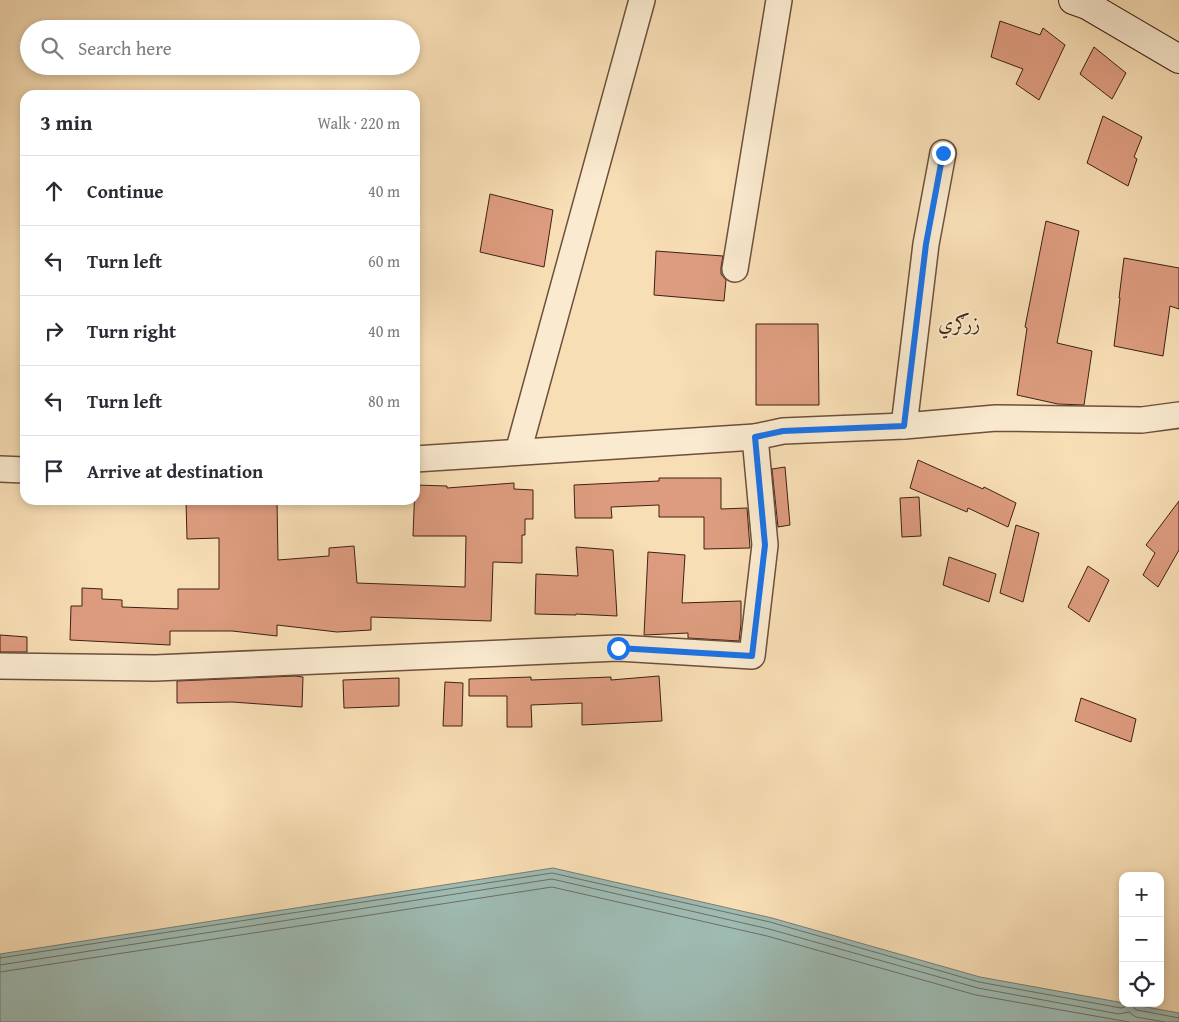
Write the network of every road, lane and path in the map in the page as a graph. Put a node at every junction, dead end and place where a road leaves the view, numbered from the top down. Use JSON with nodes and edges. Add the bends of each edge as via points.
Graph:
{"nodes":[{"id":1,"x":642,"y":0,"type":"edge"},
{"id":2,"x":779,"y":0,"type":"edge"},
{"id":3,"x":1073,"y":0,"type":"edge"},
{"id":4,"x":1179,"y":59,"type":"edge"},
{"id":5,"x":943,"y":153,"type":"dead end"},
{"id":6,"x":735,"y":269,"type":"dead end"},
{"id":7,"x":1179,"y":415,"type":"edge"},
{"id":8,"x":904,"y":426,"type":"junction"},
{"id":9,"x":755,"y":437,"type":"junction"},
{"id":10,"x":518,"y":452,"type":"junction"},
{"id":11,"x":420,"y":459,"type":"edge"},
{"id":12,"x":0,"y":469,"type":"edge"},
{"id":13,"x":20,"y":470,"type":"edge"},
{"id":14,"x":0,"y":666,"type":"edge"}],
"edges":[{"from":1,"to":10,"type":"street"},
{"from":2,"to":6,"type":"street"},
{"from":3,"to":4,"type":"main road"},
{"from":5,"to":8,"type":"street","via":[[926,244]]},
{"from":7,"to":8,"type":"street","via":[[1142,420],[996,418]]},
{"from":8,"to":9,"type":"street","via":[[783,431]]},
{"from":9,"to":10,"type":"street"},
{"from":9,"to":14,"type":"street","via":[[765,545],[752,656],[618,648],[155,668]]},
{"from":10,"to":11,"type":"street"},
{"from":12,"to":13,"type":"street"}]}
